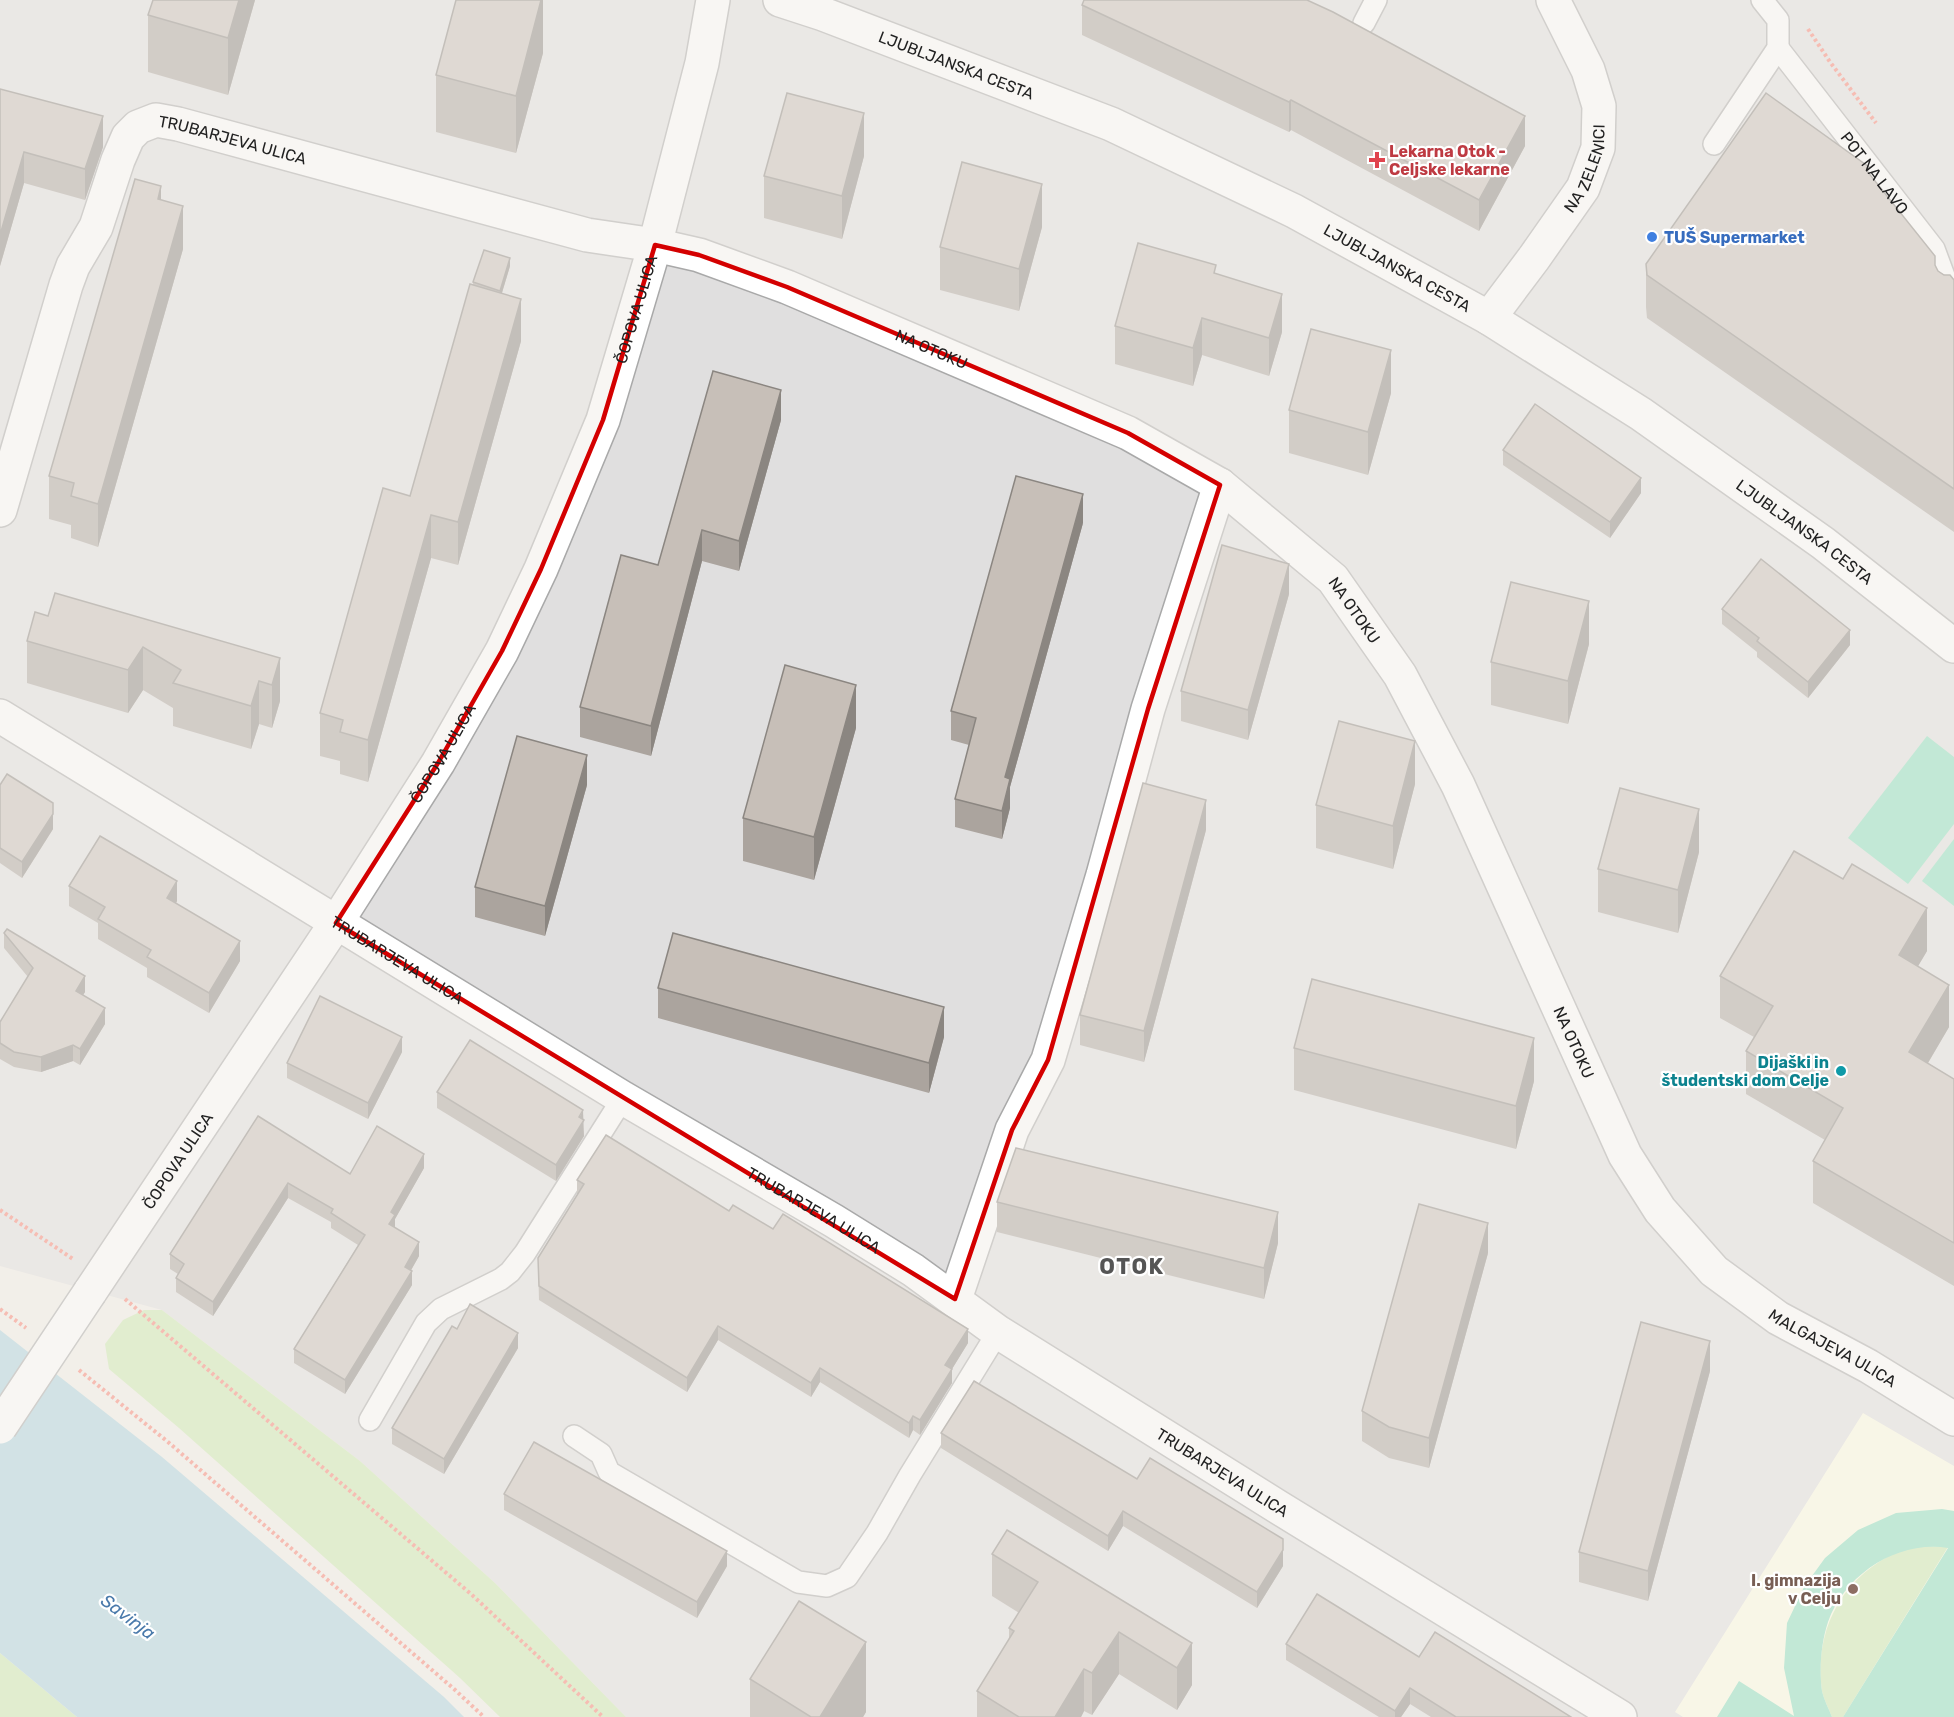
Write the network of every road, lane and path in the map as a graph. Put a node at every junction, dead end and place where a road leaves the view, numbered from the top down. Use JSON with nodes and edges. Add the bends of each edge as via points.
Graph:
{"nodes":[{"id":1,"x":713,"y":0,"type":"edge"},
{"id":2,"x":780,"y":0,"type":"edge"},
{"id":3,"x":1376,"y":0,"type":"edge"},
{"id":4,"x":1552,"y":0,"type":"edge"},
{"id":5,"x":1762,"y":0,"type":"edge"},
{"id":6,"x":1364,"y":23,"type":"dead end"},
{"id":7,"x":1804,"y":24,"type":"dead end"},
{"id":8,"x":1778,"y":48,"type":"junction"},
{"id":9,"x":1878,"y":126,"type":"dead end"},
{"id":10,"x":1714,"y":144,"type":"dead end"},
{"id":11,"x":655,"y":245,"type":"junction"},
{"id":12,"x":699,"y":255,"type":"joint"},
{"id":13,"x":1947,"y":305,"type":"edge"},
{"id":14,"x":1489,"y":318,"type":"junction"},
{"id":15,"x":1220,"y":485,"type":"junction"},
{"id":16,"x":0,"y":510,"type":"edge"},
{"id":17,"x":1954,"y":646,"type":"edge"},
{"id":18,"x":0,"y":716,"type":"edge"},
{"id":19,"x":336,"y":922,"type":"junction"},
{"id":20,"x":623,"y":1098,"type":"junction"},
{"id":21,"x":0,"y":1210,"type":"edge"},
{"id":22,"x":110,"y":1263,"type":"junction"},
{"id":23,"x":1714,"y":1271,"type":"joint"},
{"id":24,"x":123,"y":1297,"type":"dead end"},
{"id":25,"x":955,"y":1299,"type":"junction"},
{"id":26,"x":0,"y":1309,"type":"edge"},
{"id":27,"x":998,"y":1332,"type":"junction"},
{"id":28,"x":32,"y":1333,"type":"dead end"},
{"id":29,"x":77,"y":1368,"type":"dead end"},
{"id":30,"x":1954,"y":1419,"type":"edge"},
{"id":31,"x":370,"y":1420,"type":"dead end"},
{"id":32,"x":0,"y":1427,"type":"edge"},
{"id":33,"x":574,"y":1436,"type":"dead end"},
{"id":34,"x":484,"y":1717,"type":"edge"},
{"id":35,"x":603,"y":1717,"type":"edge"},
{"id":36,"x":1620,"y":1717,"type":"edge"}],
"edges":[{"from":1,"to":11,"type":"street","name":"ČOPOVA ULICA","via":[[702,63]]},
{"from":2,"to":14,"type":"street","name":"LJUBLJANSKA CESTA","via":[[1111,124],[1294,211]]},
{"from":3,"to":6,"type":"lane"},
{"from":4,"to":14,"type":"street","name":"NA ZELENICI","via":[[1588,70],[1599,106],[1598,148],[1583,188]]},
{"from":5,"to":8,"type":"lane","via":[[1778,20]]},
{"from":7,"to":9,"type":"path","name":"POT NA LAVO"},
{"from":8,"to":10,"type":"lane"},
{"from":8,"to":13,"type":"lane","name":"POT NA LAVO","via":[[1934,249],[1950,292]]},
{"from":11,"to":12,"type":"street","name":"TRUBARJEVA ULICA"},
{"from":11,"to":16,"type":"street","name":"TRUBARJEVA ULICA","via":[[587,235],[178,124],[156,120],[138,127],[128,137],[96,227],[66,285]]},
{"from":11,"to":19,"type":"street","name":"ČOPOVA ULICA","via":[[603,420],[531,590],[502,651],[438,763]]},
{"from":12,"to":15,"type":"street","name":"NA OTOKU","via":[[787,287],[1128,433]]},
{"from":14,"to":17,"type":"street","name":"LJUBLJANSKA CESTA","via":[[1641,414],[1823,543]]},
{"from":15,"to":23,"type":"street","name":"NA OTOKU","via":[[1333,579],[1400,675],[1458,785],[1625,1155],[1660,1210]]},
{"from":15,"to":25,"type":"street","via":[[1148,709],[1048,1060],[1012,1130]]},
{"from":18,"to":19,"type":"street","name":"TRUBARJEVA ULICA"},
{"from":19,"to":20,"type":"street","name":"TRUBARJEVA ULICA"},
{"from":19,"to":22,"type":"street","name":"ČOPOVA ULICA"},
{"from":20,"to":25,"type":"street","name":"TRUBARJEVA ULICA","via":[[806,1205]]},
{"from":20,"to":31,"type":"lane","via":[[525,1253],[501,1279],[449,1304],[426,1323]]},
{"from":21,"to":22,"type":"path","via":[[77,1262],[88,1247]]},
{"from":22,"to":32,"type":"street","name":"ČOPOVA ULICA","bridge":true},
{"from":23,"to":30,"type":"street","name":"MALGAJEVA ULICA","via":[[1778,1318],[1868,1366]]},
{"from":24,"to":35,"type":"path","via":[[471,1594]]},
{"from":25,"to":27,"type":"street","name":"TRUBARJEVA ULICA"},
{"from":26,"to":28,"type":"path"},
{"from":27,"to":33,"type":"lane","via":[[877,1533],[847,1576],[827,1586],[798,1582],[609,1472],[601,1454]]},
{"from":27,"to":36,"type":"street","name":"TRUBARJEVA ULICA"},
{"from":29,"to":34,"type":"path","via":[[168,1442]]}]}
